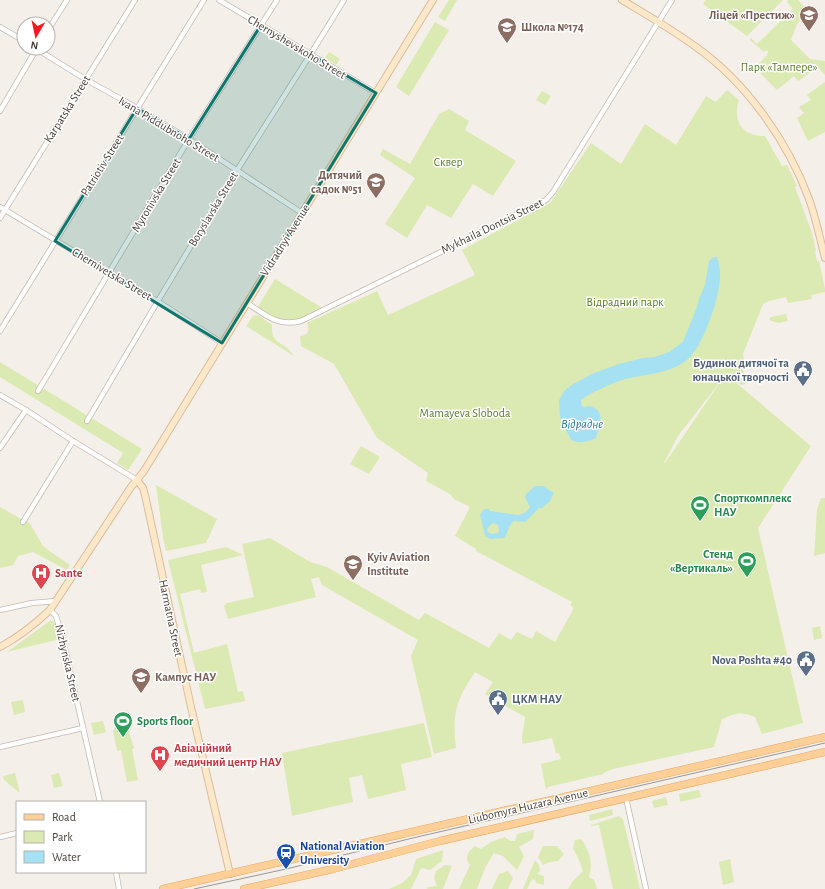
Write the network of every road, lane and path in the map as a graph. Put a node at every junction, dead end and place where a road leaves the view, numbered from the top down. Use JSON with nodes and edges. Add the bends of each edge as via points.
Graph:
{"nodes":[{"id":1,"x":67,"y":0,"type":"edge"},
{"id":2,"x":135,"y":0,"type":"edge"},
{"id":3,"x":204,"y":0,"type":"edge"},
{"id":4,"x":219,"y":0,"type":"edge"},
{"id":5,"x":277,"y":0,"type":"edge"},
{"id":6,"x":344,"y":0,"type":"edge"},
{"id":7,"x":433,"y":0,"type":"edge"},
{"id":8,"x":622,"y":0,"type":"edge"},
{"id":9,"x":626,"y":0,"type":"edge"},
{"id":10,"x":672,"y":0,"type":"edge"},
{"id":11,"x":56,"y":17,"type":"edge"},
{"id":12,"x":659,"y":21,"type":"junction"},
{"id":13,"x":261,"y":25,"type":"junction"},
{"id":14,"x":0,"y":27,"type":"edge"},
{"id":15,"x":16,"y":36,"type":"edge"},
{"id":16,"x":311,"y":55,"type":"junction"},
{"id":17,"x":31,"y":56,"type":"edge"},
{"id":18,"x":49,"y":56,"type":"edge"},
{"id":19,"x":85,"y":79,"type":"junction"},
{"id":20,"x":376,"y":93,"type":"junction"},
{"id":21,"x":137,"y":108,"type":"junction"},
{"id":22,"x":0,"y":111,"type":"edge"},
{"id":23,"x":189,"y":139,"type":"junction"},
{"id":24,"x":237,"y":170,"type":"junction"},
{"id":25,"x":2,"y":209,"type":"edge"},
{"id":26,"x":302,"y":213,"type":"junction"},
{"id":27,"x":0,"y":218,"type":"edge"},
{"id":28,"x":55,"y":241,"type":"junction"},
{"id":29,"x":824,"y":246,"type":"edge"},
{"id":30,"x":825,"y":258,"type":"edge"},
{"id":31,"x":109,"y":272,"type":"junction"},
{"id":32,"x":157,"y":302,"type":"junction"},
{"id":33,"x":247,"y":303,"type":"junction"},
{"id":34,"x":0,"y":331,"type":"edge"},
{"id":35,"x":222,"y":343,"type":"junction"},
{"id":36,"x":38,"y":391,"type":"dead end"},
{"id":37,"x":0,"y":395,"type":"edge"},
{"id":38,"x":26,"y":410,"type":"junction"},
{"id":39,"x":87,"y":421,"type":"dead end"},
{"id":40,"x":73,"y":441,"type":"junction"},
{"id":41,"x":0,"y":448,"type":"edge"},
{"id":42,"x":137,"y":480,"type":"junction"},
{"id":43,"x":23,"y":522,"type":"dead end"},
{"id":44,"x":56,"y":601,"type":"junction"},
{"id":45,"x":0,"y":610,"type":"edge"},
{"id":46,"x":50,"y":610,"type":"junction"},
{"id":47,"x":0,"y":647,"type":"edge"},
{"id":48,"x":83,"y":728,"type":"junction"},
{"id":49,"x":825,"y":737,"type":"edge"},
{"id":50,"x":0,"y":747,"type":"edge"},
{"id":51,"x":825,"y":752,"type":"edge"},
{"id":52,"x":626,"y":798,"type":"junction"},
{"id":53,"x":100,"y":801,"type":"edge"},
{"id":54,"x":16,"y":833,"type":"edge"},
{"id":55,"x":0,"y":837,"type":"edge"},
{"id":56,"x":116,"y":873,"type":"edge"},
{"id":57,"x":230,"y":874,"type":"junction"},
{"id":58,"x":120,"y":889,"type":"edge"},
{"id":59,"x":163,"y":889,"type":"edge"},
{"id":60,"x":244,"y":889,"type":"edge"},
{"id":61,"x":646,"y":889,"type":"edge"}],
"edges":[{"from":1,"to":11,"type":"street"},
{"from":2,"to":19,"type":"street","name":"Karpatska Street"},
{"from":3,"to":21,"type":"street","name":"Patriotiv Street"},
{"from":4,"to":13,"type":"street","name":"Chernyshevskoho Street"},
{"from":5,"to":13,"type":"street","name":"Myronivska Street"},
{"from":6,"to":16,"type":"street","name":"Boryslavska Street"},
{"from":7,"to":20,"type":"main road","name":"Vidradnyi Avenue"},
{"from":8,"to":12,"type":"main road"},
{"from":9,"to":12,"type":"main road"},
{"from":10,"to":12,"type":"street","name":"Mykhaila Dontsia Street"},
{"from":12,"to":29,"type":"main road","via":[[698,46],[720,64],[772,123],[802,176],[812,200]]},
{"from":12,"to":33,"type":"street","name":"Mykhaila Dontsia Street","via":[[546,200],[301,321],[278,322]]},
{"from":13,"to":16,"type":"street","name":"Chernyshevskoho Street"},
{"from":13,"to":23,"type":"street","name":"Myronivska Street"},
{"from":14,"to":15,"type":"street"},
{"from":16,"to":20,"type":"street","name":"Chernyshevskoho Street"},
{"from":16,"to":24,"type":"street","name":"Boryslavska Street"},
{"from":17,"to":22,"type":"street"},
{"from":18,"to":19,"type":"street","name":"Ivana Piddubnoho Street"},
{"from":19,"to":21,"type":"street","name":"Ivana Piddubnoho Street"},
{"from":19,"to":25,"type":"street","name":"Karpatska Street"},
{"from":20,"to":26,"type":"main road","name":"Vidradnyi Avenue"},
{"from":21,"to":23,"type":"street","name":"Ivana Piddubnoho Street"},
{"from":21,"to":28,"type":"street","name":"Patriotiv Street"},
{"from":23,"to":24,"type":"street","name":"Ivana Piddubnoho Street"},
{"from":23,"to":31,"type":"street","name":"Myronivska Street"},
{"from":24,"to":26,"type":"street","name":"Ivana Piddubnoho Street"},
{"from":24,"to":32,"type":"street","name":"Boryslavska Street"},
{"from":25,"to":27,"type":"street","name":"Karpatska Street"},
{"from":25,"to":28,"type":"street","name":"Chernivetska Street"},
{"from":26,"to":33,"type":"main road","name":"Vidradnyi Avenue"},
{"from":28,"to":31,"type":"street","name":"Chernivetska Street"},
{"from":28,"to":34,"type":"street","name":"Patriotiv Street"},
{"from":29,"to":30,"type":"main road"},
{"from":31,"to":32,"type":"street","name":"Chernivetska Street"},
{"from":31,"to":36,"type":"street","name":"Myronivska Street"},
{"from":32,"to":35,"type":"street","name":"Chernivetska Street"},
{"from":32,"to":39,"type":"street","name":"Boryslavska Street"},
{"from":33,"to":35,"type":"main road","name":"Vidradnyi Avenue"},
{"from":35,"to":42,"type":"main road","name":"Vidradnyi Avenue"},
{"from":37,"to":38,"type":"street"},
{"from":38,"to":40,"type":"street"},
{"from":38,"to":41,"type":"street"},
{"from":40,"to":42,"type":"street"},
{"from":40,"to":43,"type":"street"},
{"from":42,"to":44,"type":"main road","name":"Nizhynska Street"},
{"from":42,"to":57,"type":"main road","name":"Harmatna Street","via":[[145,495]]},
{"from":44,"to":45,"type":"street"},
{"from":44,"to":46,"type":"main road","name":"Nizhynska Street"},
{"from":46,"to":47,"type":"main road","via":[[24,632]]},
{"from":46,"to":48,"type":"street","name":"Nizhynska Street","via":[[56,616],[63,640]]},
{"from":48,"to":50,"type":"street"},
{"from":48,"to":53,"type":"street","name":"Nizhynska Street"},
{"from":49,"to":57,"type":"main road","name":"Liubomyra Huzara Avenue"},
{"from":51,"to":52,"type":"main road","name":"Liubomyra Huzara Avenue"},
{"from":52,"to":60,"type":"main road","name":"Liubomyra Huzara Avenue"},
{"from":52,"to":61,"type":"street"},
{"from":54,"to":55,"type":"street"},
{"from":56,"to":58,"type":"street"},
{"from":57,"to":59,"type":"main road","name":"Liubomyra Huzara Avenue"}]}
